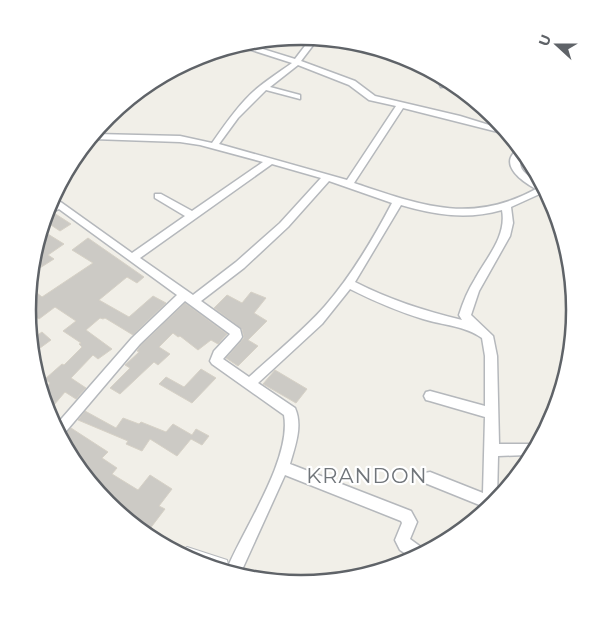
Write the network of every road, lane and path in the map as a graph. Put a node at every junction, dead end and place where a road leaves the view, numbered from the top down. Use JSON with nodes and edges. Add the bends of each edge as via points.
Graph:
{"nodes":[{"id":1,"x":309,"y":45,"type":"edge"},
{"id":2,"x":255,"y":49,"type":"edge"},
{"id":3,"x":297,"y":62,"type":"junction"},
{"id":4,"x":263,"y":87,"type":"junction"},
{"id":5,"x":296,"y":97,"type":"dead end"},
{"id":6,"x":401,"y":105,"type":"junction"},
{"id":7,"x":494,"y":129,"type":"edge"},
{"id":8,"x":100,"y":137,"type":"edge"},
{"id":9,"x":214,"y":146,"type":"junction"},
{"id":10,"x":517,"y":158,"type":"edge"},
{"id":11,"x":270,"y":161,"type":"junction"},
{"id":12,"x":327,"y":178,"type":"junction"},
{"id":13,"x":532,"y":182,"type":"edge"},
{"id":14,"x":348,"y":184,"type":"junction"},
{"id":15,"x":537,"y":191,"type":"edge"},
{"id":16,"x":158,"y":196,"type":"dead end"},
{"id":17,"x":398,"y":201,"type":"junction"},
{"id":18,"x":59,"y":204,"type":"edge"},
{"id":19,"x":506,"y":206,"type":"junction"},
{"id":20,"x":192,"y":216,"type":"junction"},
{"id":21,"x":132,"y":258,"type":"junction"},
{"id":22,"x":348,"y":283,"type":"junction"},
{"id":23,"x":188,"y":298,"type":"junction"},
{"id":24,"x":480,"y":329,"type":"junction"},
{"id":25,"x":250,"y":383,"type":"junction"},
{"id":26,"x":430,"y":396,"type":"dead end"},
{"id":27,"x":491,"y":412,"type":"junction"},
{"id":28,"x":63,"y":426,"type":"edge"},
{"id":29,"x":526,"y":449,"type":"edge"},
{"id":30,"x":492,"y":450,"type":"junction"},
{"id":31,"x":282,"y":468,"type":"junction"},
{"id":32,"x":430,"y":478,"type":"dead end"},
{"id":33,"x":490,"y":495,"type":"edge"},
{"id":34,"x":483,"y":502,"type":"edge"},
{"id":35,"x":413,"y":549,"type":"edge"},
{"id":36,"x":235,"y":567,"type":"edge"}],
"edges":[{"from":1,"to":3,"type":"street"},
{"from":2,"to":3,"type":"street"},
{"from":3,"to":4,"type":"street"},
{"from":3,"to":6,"type":"street","via":[[352,83],[372,98]]},
{"from":4,"to":5,"type":"street"},
{"from":4,"to":9,"type":"street","via":[[235,116]]},
{"from":6,"to":7,"type":"street"},
{"from":6,"to":14,"type":"street"},
{"from":8,"to":9,"type":"street","via":[[180,139]]},
{"from":9,"to":11,"type":"street"},
{"from":10,"to":13,"type":"street","via":[[518,174]]},
{"from":11,"to":12,"type":"street"},
{"from":11,"to":20,"type":"street"},
{"from":12,"to":14,"type":"street"},
{"from":12,"to":23,"type":"street","via":[[284,225],[240,265]]},
{"from":14,"to":17,"type":"street"},
{"from":15,"to":19,"type":"street"},
{"from":16,"to":20,"type":"street"},
{"from":17,"to":19,"type":"street","via":[[467,213]]},
{"from":17,"to":22,"type":"street"},
{"from":18,"to":21,"type":"street"},
{"from":19,"to":24,"type":"street","via":[[508,223],[504,237],[477,282],[465,314],[469,322]]},
{"from":20,"to":21,"type":"street"},
{"from":21,"to":23,"type":"street"},
{"from":22,"to":24,"type":"street","via":[[397,306]]},
{"from":22,"to":25,"type":"street","via":[[313,325]]},
{"from":23,"to":25,"type":"street","via":[[236,332],[236,337],[216,360]]},
{"from":23,"to":28,"type":"street","via":[[136,341]]},
{"from":24,"to":27,"type":"street","via":[[487,336],[491,356]]},
{"from":25,"to":31,"type":"street","via":[[292,416],[292,431]]},
{"from":26,"to":27,"type":"street"},
{"from":27,"to":30,"type":"street"},
{"from":29,"to":30,"type":"street"},
{"from":30,"to":33,"type":"street"},
{"from":31,"to":35,"type":"street","via":[[406,516],[410,522],[402,540]]},
{"from":31,"to":36,"type":"street"},
{"from":32,"to":34,"type":"street"}]}
